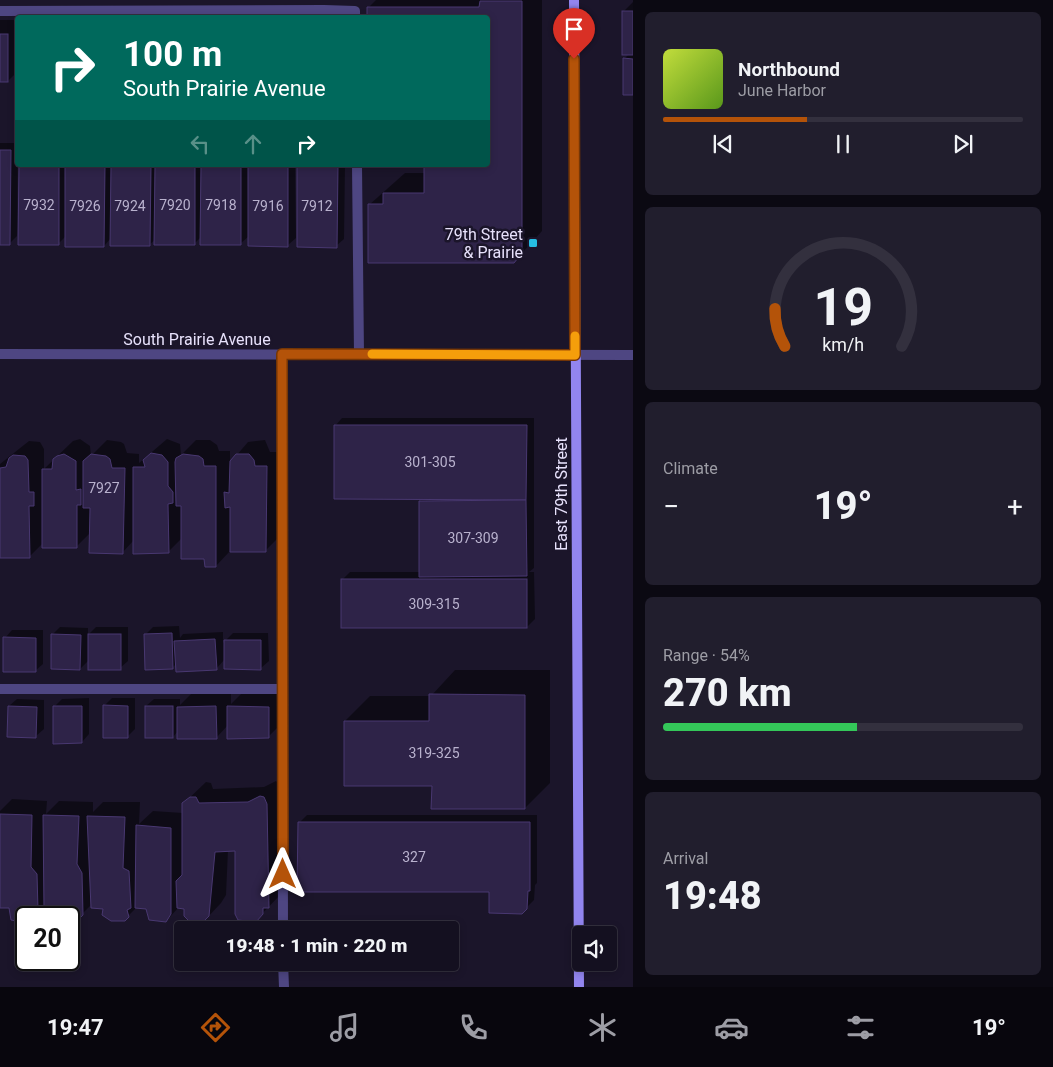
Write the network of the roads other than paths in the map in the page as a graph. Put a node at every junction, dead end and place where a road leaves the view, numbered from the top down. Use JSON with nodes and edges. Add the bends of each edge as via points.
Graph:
{"nodes":[{"id":1,"x":574,"y":0,"type":"edge"},
{"id":2,"x":324,"y":5,"type":"edge"},
{"id":3,"x":0,"y":11,"type":"edge"},
{"id":4,"x":355,"y":15,"type":"edge"},
{"id":5,"x":357,"y":167,"type":"edge"},
{"id":6,"x":0,"y":354,"type":"edge"},
{"id":7,"x":282,"y":354,"type":"junction"},
{"id":8,"x":359,"y":354,"type":"junction"},
{"id":9,"x":575,"y":355,"type":"junction"},
{"id":10,"x":633,"y":355,"type":"edge"},
{"id":11,"x":0,"y":689,"type":"edge"},
{"id":12,"x":283,"y":689,"type":"junction"},
{"id":13,"x":283,"y":921,"type":"edge"},
{"id":14,"x":283,"y":971,"type":"edge"},
{"id":15,"x":284,"y":987,"type":"edge"},
{"id":16,"x":579,"y":987,"type":"edge"}],
"edges":[{"from":1,"to":9,"type":"main road","name":"East 79th Street"},
{"from":2,"to":3,"type":"street"},
{"from":2,"to":4,"type":"street","via":[[355,11]]},
{"from":5,"to":8,"type":"street"},
{"from":6,"to":7,"type":"street","name":"South Prairie Avenue"},
{"from":7,"to":8,"type":"street","name":"South Prairie Avenue"},
{"from":7,"to":12,"type":"street"},
{"from":8,"to":9,"type":"street","name":"South Prairie Avenue"},
{"from":9,"to":10,"type":"street","name":"South Prairie Avenue"},
{"from":9,"to":16,"type":"main road","name":"East 79th Street"},
{"from":11,"to":12,"type":"street"},
{"from":12,"to":13,"type":"street"},
{"from":14,"to":15,"type":"street"}]}
